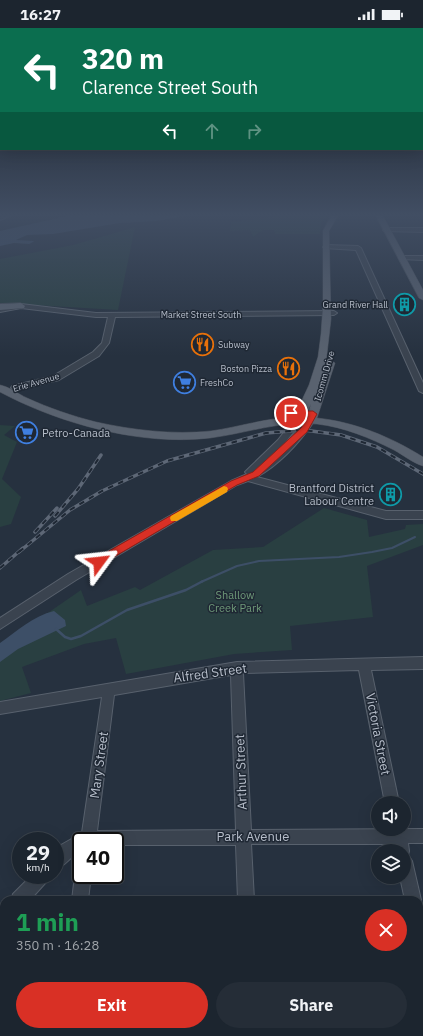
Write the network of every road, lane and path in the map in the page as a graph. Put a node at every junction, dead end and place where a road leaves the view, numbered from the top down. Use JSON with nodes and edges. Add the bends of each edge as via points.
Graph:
{"nodes":[{"id":1,"x":329,"y":261,"type":"edge"},
{"id":2,"x":364,"y":261,"type":"edge"},
{"id":3,"x":403,"y":261,"type":"edge"},
{"id":4,"x":423,"y":298,"type":"edge"},
{"id":5,"x":21,"y":306,"type":"junction"},
{"id":6,"x":0,"y":307,"type":"edge"},
{"id":7,"x":0,"y":310,"type":"edge"},
{"id":8,"x":68,"y":311,"type":"junction"},
{"id":9,"x":330,"y":313,"type":"junction"},
{"id":10,"x":0,"y":314,"type":"edge"},
{"id":11,"x":112,"y":315,"type":"junction"},
{"id":12,"x":420,"y":378,"type":"edge"},
{"id":13,"x":0,"y":379,"type":"edge"},
{"id":14,"x":15,"y":388,"type":"junction"},
{"id":15,"x":1,"y":390,"type":"edge"},
{"id":16,"x":423,"y":391,"type":"edge"},
{"id":17,"x":300,"y":416,"type":"junction"},
{"id":18,"x":312,"y":417,"type":"junction"},
{"id":19,"x":418,"y":458,"type":"edge"},
{"id":20,"x":247,"y":477,"type":"junction"},
{"id":21,"x":423,"y":515,"type":"edge"},
{"id":22,"x":0,"y":624,"type":"edge"},
{"id":23,"x":423,"y":664,"type":"edge"},
{"id":24,"x":364,"y":665,"type":"junction"},
{"id":25,"x":237,"y":668,"type":"junction"},
{"id":26,"x":109,"y":689,"type":"junction"},
{"id":27,"x":0,"y":708,"type":"edge"},
{"id":28,"x":391,"y":796,"type":"edge"},
{"id":29,"x":86,"y":832,"type":"edge"},
{"id":30,"x":371,"y":833,"type":"edge"},
{"id":31,"x":411,"y":834,"type":"edge"},
{"id":32,"x":244,"y":836,"type":"junction"},
{"id":33,"x":423,"y":836,"type":"edge"},
{"id":34,"x":124,"y":840,"type":"edge"},
{"id":35,"x":34,"y":884,"type":"edge"},
{"id":36,"x":82,"y":884,"type":"edge"},
{"id":37,"x":409,"y":884,"type":"edge"},
{"id":38,"x":23,"y":896,"type":"edge"},
{"id":39,"x":80,"y":896,"type":"edge"},
{"id":40,"x":246,"y":896,"type":"edge"},
{"id":41,"x":411,"y":896,"type":"edge"}],
"edges":[{"from":1,"to":9,"type":"main road","name":"Icomm Drive"},
{"from":2,"to":12,"type":"street"},
{"from":3,"to":4,"type":"main road"},
{"from":5,"to":6,"type":"main road"},
{"from":5,"to":7,"type":"street","name":"Market Street South"},
{"from":5,"to":8,"type":"street","name":"Market Street South"},
{"from":8,"to":10,"type":"street","name":"Market Street South"},
{"from":8,"to":11,"type":"street","name":"Market Street South"},
{"from":9,"to":11,"type":"street","name":"Market Street South"},
{"from":9,"to":17,"type":"main road","name":"Icomm Drive","via":[[319,370]]},
{"from":9,"to":18,"type":"main road","name":"Icomm Drive","via":[[331,358]]},
{"from":11,"to":14,"type":"street","name":"Erie Avenue","via":[[105,343],[96,354],[56,378]]},
{"from":12,"to":16,"type":"street"},
{"from":13,"to":14,"type":"main road"},
{"from":14,"to":15,"type":"main road","name":"Erie Avenue"},
{"from":14,"to":17,"type":"main road","via":[[61,408],[106,421],[147,428],[205,427],[273,414]]},
{"from":15,"to":17,"type":"main road","via":[[69,417],[110,428],[157,435],[202,435]]},
{"from":17,"to":18,"type":"main road"},
{"from":17,"to":20,"type":"street","via":[[281,442]]},
{"from":18,"to":19,"type":"main road","via":[[355,428]]},
{"from":18,"to":20,"type":"street","via":[[304,430],[269,464]]},
{"from":20,"to":21,"type":"street","via":[[386,515]]},
{"from":20,"to":22,"type":"street","via":[[72,577]]},
{"from":23,"to":24,"type":"street","name":"Alfred Street"},
{"from":24,"to":25,"type":"street","name":"Alfred Street"},
{"from":24,"to":28,"type":"street","name":"Victoria Street"},
{"from":25,"to":26,"type":"street","name":"Alfred Street"},
{"from":25,"to":32,"type":"street","name":"Arthur Street"},
{"from":26,"to":27,"type":"street","name":"Alfred Street"},
{"from":26,"to":29,"type":"street","name":"Mary Street"},
{"from":30,"to":32,"type":"street","name":"Park Avenue"},
{"from":31,"to":33,"type":"street","name":"Park Avenue"},
{"from":32,"to":34,"type":"street","name":"Park Avenue"},
{"from":32,"to":40,"type":"street","name":"Arthur Street"},
{"from":35,"to":38,"type":"street"},
{"from":36,"to":39,"type":"street"},
{"from":37,"to":41,"type":"street"}]}
